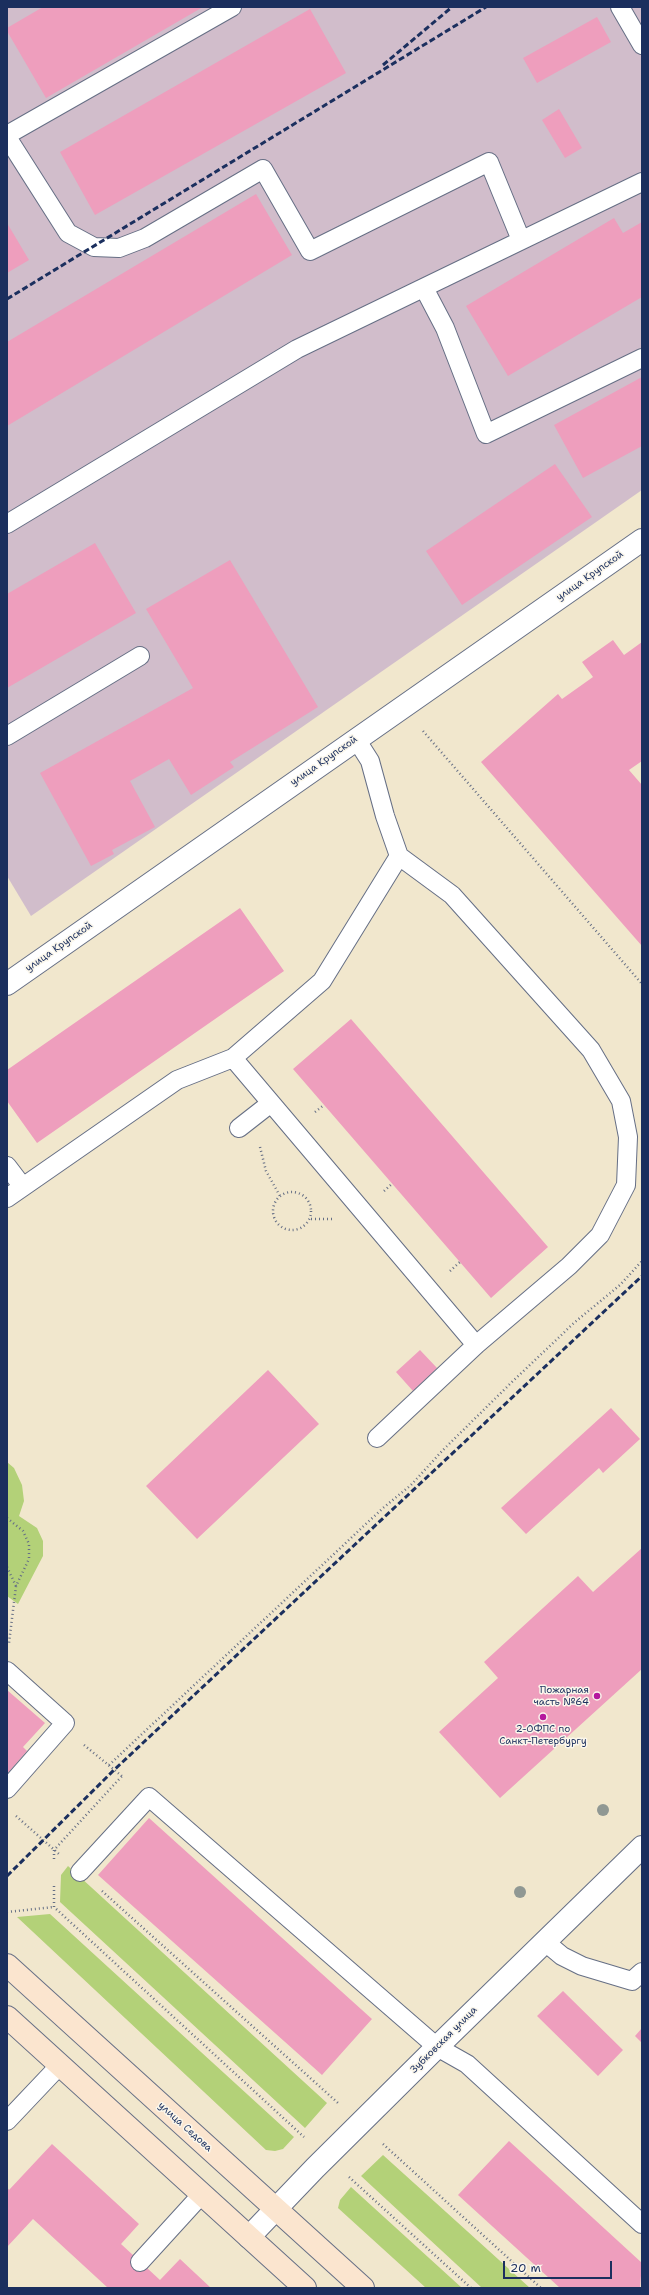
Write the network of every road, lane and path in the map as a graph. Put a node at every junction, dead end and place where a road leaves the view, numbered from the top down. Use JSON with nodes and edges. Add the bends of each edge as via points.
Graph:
{"nodes":[{"id":1,"x":232,"y":7,"type":"edge"},
{"id":2,"x":620,"y":7,"type":"edge"},
{"id":3,"x":642,"y":45,"type":"edge"},
{"id":4,"x":7,"y":136,"type":"edge"},
{"id":5,"x":642,"y":182,"type":"edge"},
{"id":6,"x":521,"y":240,"type":"junction"},
{"id":7,"x":424,"y":288,"type":"junction"},
{"id":8,"x":642,"y":358,"type":"edge"},
{"id":9,"x":7,"y":524,"type":"edge"},
{"id":10,"x":642,"y":540,"type":"edge"},
{"id":11,"x":140,"y":656,"type":"dead end"},
{"id":12,"x":402,"y":707,"type":"junction"},
{"id":13,"x":7,"y":736,"type":"edge"},
{"id":14,"x":356,"y":739,"type":"junction"},
{"id":15,"x":399,"y":856,"type":"junction"},
{"id":16,"x":7,"y":984,"type":"edge"},
{"id":17,"x":642,"y":984,"type":"edge"},
{"id":18,"x":233,"y":1058,"type":"junction"},
{"id":19,"x":265,"y":1108,"type":"junction"},
{"id":20,"x":239,"y":1128,"type":"dead end"},
{"id":21,"x":7,"y":1166,"type":"edge"},
{"id":22,"x":23,"y":1187,"type":"junction"},
{"id":23,"x":280,"y":1196,"type":"junction"},
{"id":24,"x":7,"y":1198,"type":"edge"},
{"id":25,"x":642,"y":1261,"type":"edge"},
{"id":26,"x":476,"y":1345,"type":"junction"},
{"id":27,"x":377,"y":1438,"type":"dead end"},
{"id":28,"x":7,"y":1518,"type":"edge"},
{"id":29,"x":7,"y":1567,"type":"edge"},
{"id":30,"x":16,"y":1586,"type":"junction"},
{"id":31,"x":8,"y":1648,"type":"dead end"},
{"id":32,"x":7,"y":1671,"type":"edge"},
{"id":33,"x":65,"y":1723,"type":"junction"},
{"id":34,"x":109,"y":1766,"type":"junction"},
{"id":35,"x":122,"y":1776,"type":"junction"},
{"id":36,"x":7,"y":1789,"type":"edge"},
{"id":37,"x":149,"y":1797,"type":"junction"},
{"id":38,"x":12,"y":1813,"type":"dead end"},
{"id":39,"x":642,"y":1847,"type":"edge"},
{"id":40,"x":54,"y":1850,"type":"junction"},
{"id":41,"x":80,"y":1872,"type":"junction"},
{"id":42,"x":7,"y":1912,"type":"edge"},
{"id":43,"x":544,"y":1941,"type":"junction"},
{"id":44,"x":7,"y":1964,"type":"edge"},
{"id":45,"x":642,"y":1972,"type":"edge"},
{"id":46,"x":7,"y":2017,"type":"edge"},
{"id":47,"x":437,"y":2047,"type":"junction"},
{"id":48,"x":60,"y":2065,"type":"junction"},
{"id":49,"x":338,"y":2103,"type":"dead end"},
{"id":50,"x":7,"y":2121,"type":"edge"},
{"id":51,"x":304,"y":2137,"type":"dead end"},
{"id":52,"x":383,"y":2143,"type":"dead end"},
{"id":53,"x":349,"y":2177,"type":"dead end"},
{"id":54,"x":202,"y":2194,"type":"junction"},
{"id":55,"x":275,"y":2209,"type":"junction"},
{"id":56,"x":642,"y":2224,"type":"edge"},
{"id":57,"x":249,"y":2237,"type":"junction"},
{"id":58,"x":140,"y":2262,"type":"dead end"},
{"id":59,"x":305,"y":2288,"type":"edge"},
{"id":60,"x":363,"y":2288,"type":"edge"},
{"id":61,"x":471,"y":2288,"type":"edge"},
{"id":62,"x":541,"y":2288,"type":"edge"}],
"edges":[{"from":1,"to":4,"type":"lane"},
{"from":2,"to":3,"type":"lane"},
{"from":4,"to":6,"type":"lane","via":[[68,233],[94,246],[119,248],[146,238],[263,169],[310,252],[489,162]]},
{"from":5,"to":6,"type":"lane"},
{"from":6,"to":7,"type":"lane"},
{"from":7,"to":8,"type":"lane","via":[[445,328],[486,434]]},
{"from":7,"to":9,"type":"lane","via":[[297,349]]},
{"from":10,"to":12,"type":"street","name":"улица Крупской"},
{"from":11,"to":13,"type":"lane"},
{"from":12,"to":14,"type":"street","name":"улица Крупской"},
{"from":12,"to":17,"type":"path"},
{"from":14,"to":15,"type":"lane","via":[[370,760]]},
{"from":14,"to":16,"type":"street","name":"улица Крупской"},
{"from":15,"to":18,"type":"lane","via":[[322,981]]},
{"from":15,"to":26,"type":"lane","via":[[452,895],[591,1050],[621,1101],[628,1137],[626,1185],[600,1234],[569,1266]]},
{"from":18,"to":19,"type":"lane"},
{"from":18,"to":22,"type":"lane","via":[[177,1080]]},
{"from":19,"to":20,"type":"lane"},
{"from":19,"to":23,"type":"path","via":[[259,1142],[266,1170]]},
{"from":19,"to":26,"type":"lane"},
{"from":21,"to":22,"type":"lane"},
{"from":22,"to":24,"type":"lane"},
{"from":23,"to":23,"type":"path","via":[[289,1192],[300,1193],[308,1199],[312,1208],[311,1219],[303,1228],[292,1231],[281,1227],[274,1218],[273,1206]]},
{"from":25,"to":34,"type":"path","via":[[620,1285],[575,1322],[520,1375],[411,1485],[383,1508]]},
{"from":26,"to":27,"type":"lane"},
{"from":28,"to":30,"type":"path","via":[[23,1531],[29,1544],[29,1559]]},
{"from":29,"to":30,"type":"path"},
{"from":30,"to":31,"type":"path"},
{"from":32,"to":33,"type":"lane"},
{"from":33,"to":34,"type":"path","via":[[86,1747]]},
{"from":33,"to":36,"type":"lane"},
{"from":34,"to":35,"type":"path"},
{"from":35,"to":37,"type":"path"},
{"from":35,"to":40,"type":"path"},
{"from":37,"to":41,"type":"lane"},
{"from":37,"to":47,"type":"lane"},
{"from":38,"to":40,"type":"path"},
{"from":39,"to":43,"type":"street","name":"Зубковская улица"},
{"from":40,"to":41,"type":"path"},
{"from":41,"to":49,"type":"path"},
{"from":42,"to":51,"type":"path","via":[[54,1907]]},
{"from":43,"to":45,"type":"lane","via":[[562,1956],[582,1966],[632,1981]]},
{"from":43,"to":47,"type":"street","name":"Зубковская улица"},
{"from":44,"to":55,"type":"main road","name":"улица Седова"},
{"from":46,"to":48,"type":"main road"},
{"from":47,"to":55,"type":"street","name":"Зубковская улица"},
{"from":47,"to":56,"type":"lane","via":[[467,2064]]},
{"from":48,"to":50,"type":"lane"},
{"from":48,"to":54,"type":"main road"},
{"from":52,"to":62,"type":"path"},
{"from":53,"to":61,"type":"path"},
{"from":54,"to":57,"type":"main road"},
{"from":54,"to":58,"type":"lane"},
{"from":55,"to":57,"type":"street","name":"Зубковская улица"},
{"from":55,"to":60,"type":"main road","name":"улица Седова"},
{"from":57,"to":59,"type":"main road"}]}
